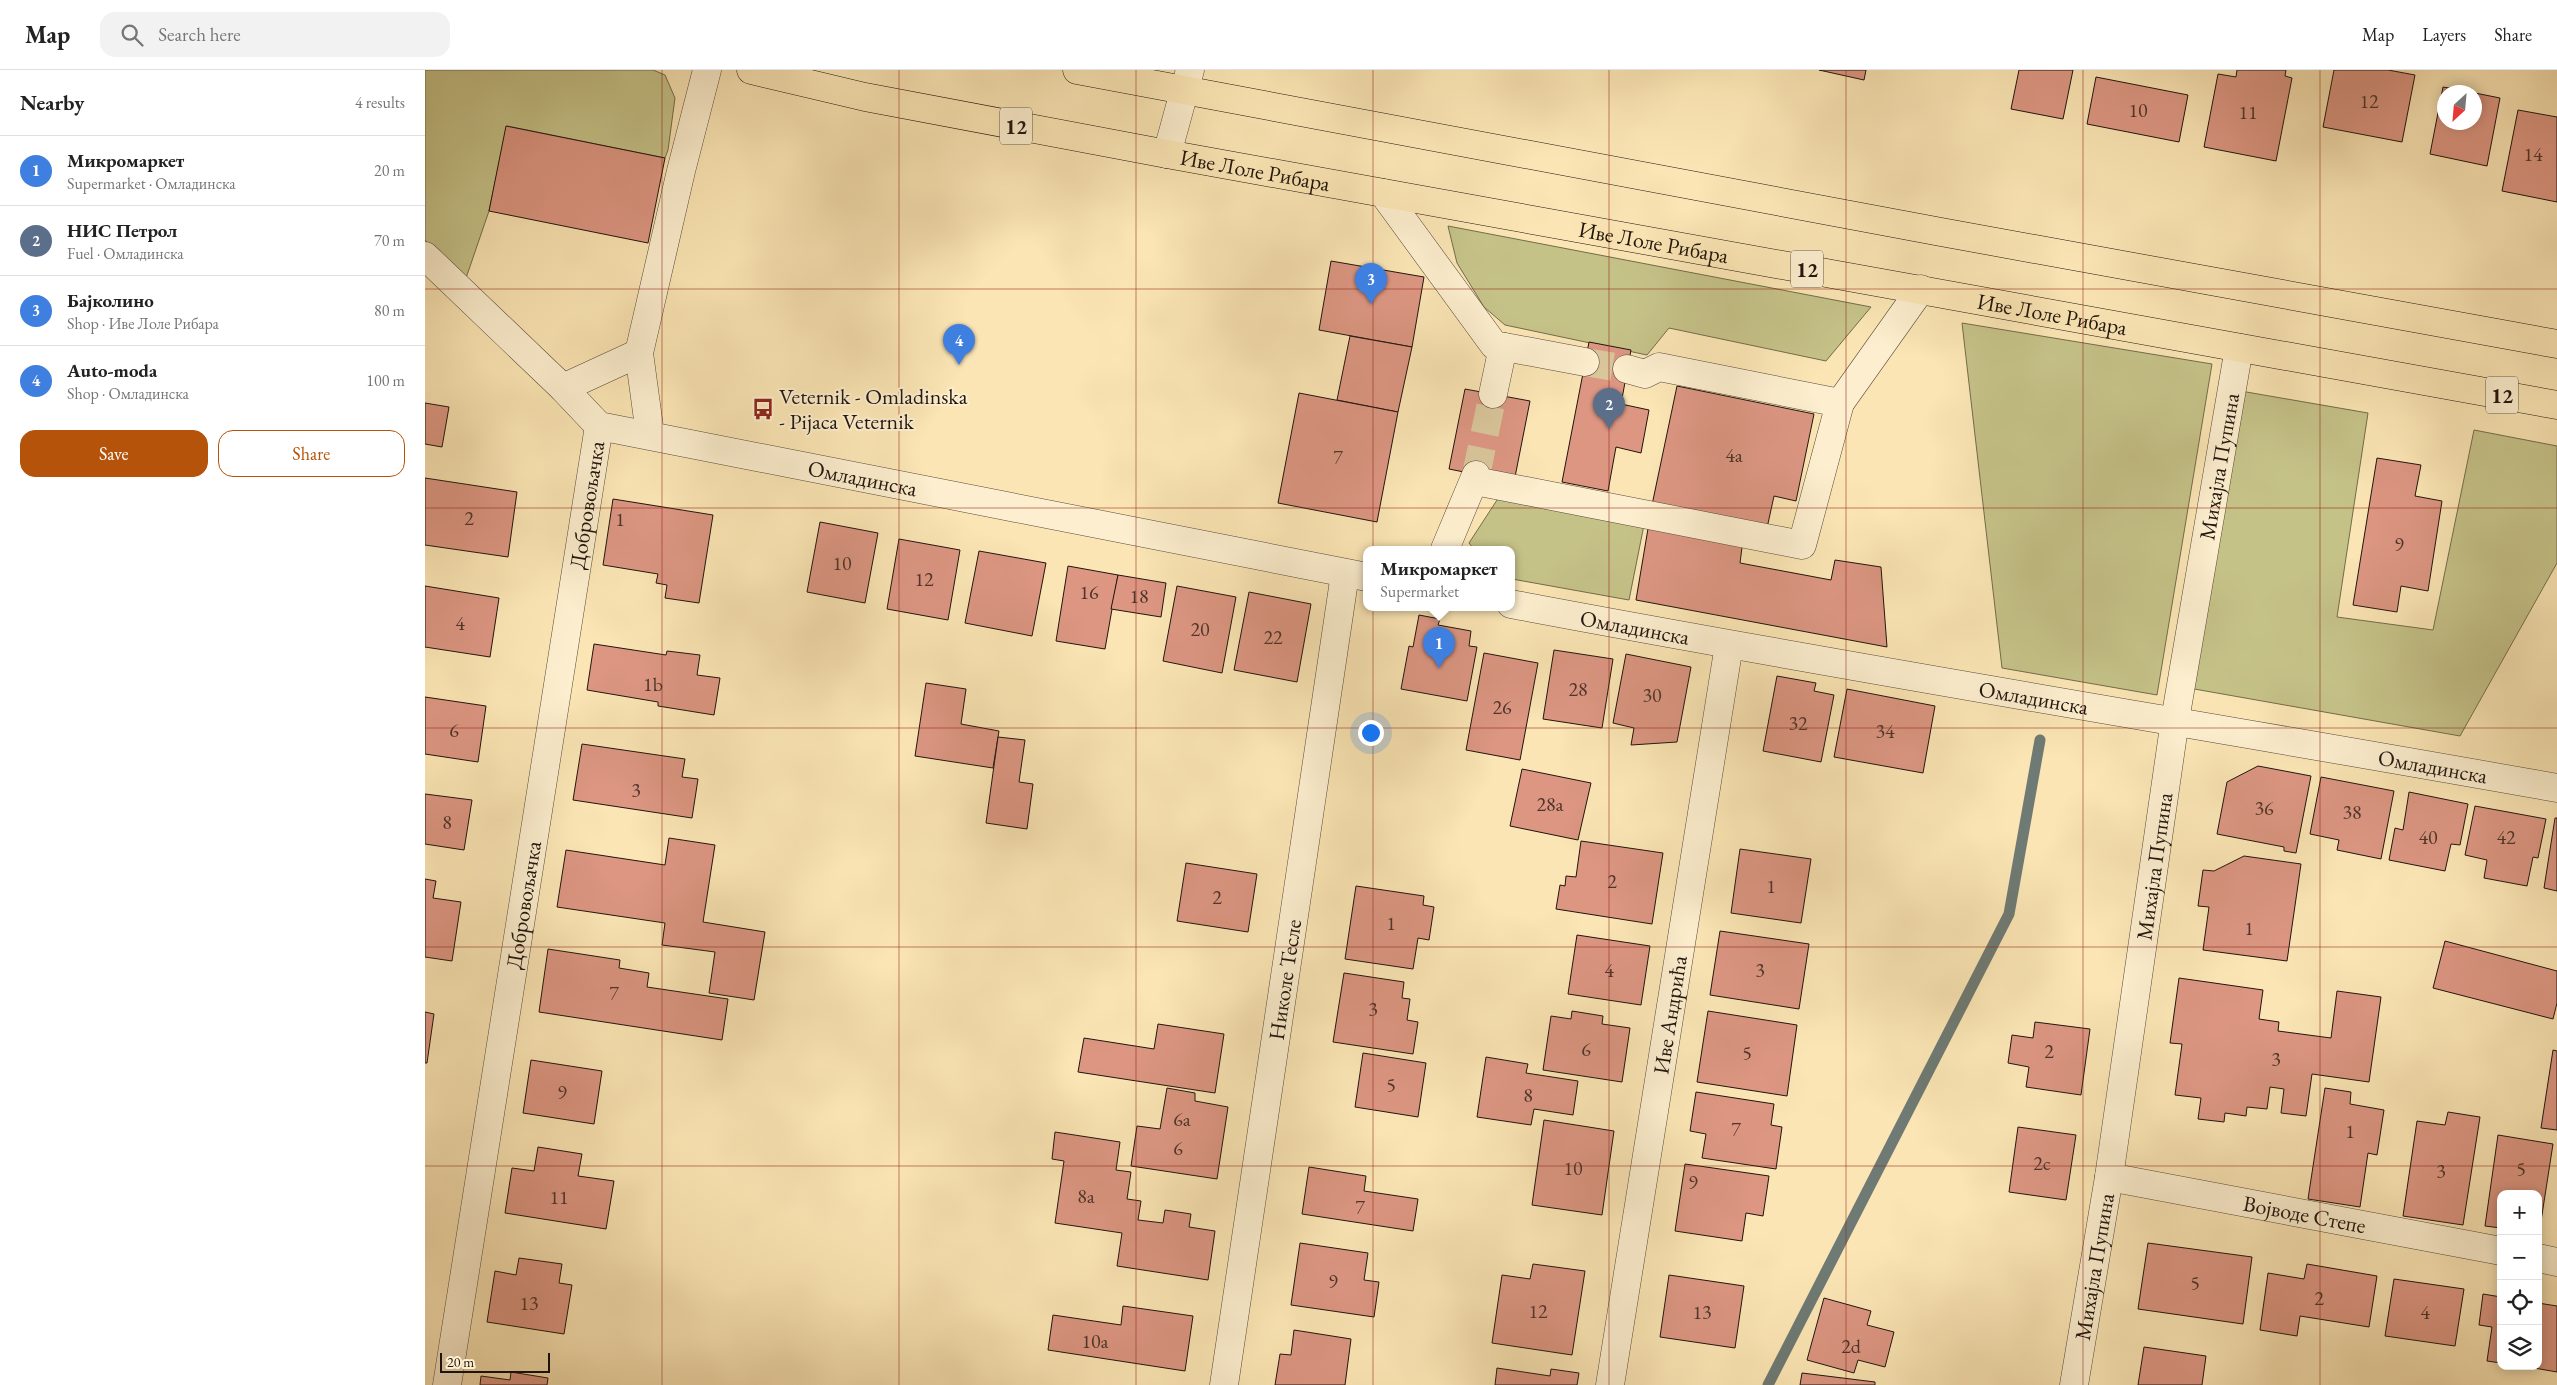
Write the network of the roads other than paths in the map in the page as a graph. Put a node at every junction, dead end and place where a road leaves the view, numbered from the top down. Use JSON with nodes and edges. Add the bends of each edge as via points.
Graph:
{"nodes":[{"id":1,"x":707,"y":70,"type":"edge"},
{"id":2,"x":751,"y":70,"type":"edge"},
{"id":3,"x":1077,"y":70,"type":"edge"},
{"id":4,"x":1188,"y":80,"type":"edge"},
{"id":5,"x":1167,"y":154,"type":"junction"},
{"id":6,"x":1383,"y":193,"type":"junction"},
{"id":7,"x":425,"y":256,"type":"edge"},
{"id":8,"x":1921,"y":289,"type":"junction"},
{"id":9,"x":2557,"y":344,"type":"edge"},
{"id":10,"x":1503,"y":347,"type":"junction"},
{"id":11,"x":2239,"y":348,"type":"junction"},
{"id":12,"x":639,"y":353,"type":"junction"},
{"id":13,"x":1585,"y":362,"type":"tunnel mouth"},
{"id":14,"x":1627,"y":370,"type":"tunnel mouth"},
{"id":15,"x":563,"y":388,"type":"junction"},
{"id":16,"x":1493,"y":394,"type":"tunnel mouth"},
{"id":17,"x":1840,"y":403,"type":"junction"},
{"id":18,"x":2557,"y":405,"type":"edge"},
{"id":19,"x":599,"y":426,"type":"junction"},
{"id":20,"x":650,"y":434,"type":"junction"},
{"id":21,"x":1446,"y":546,"type":"edge"},
{"id":22,"x":1356,"y":576,"type":"edge"},
{"id":23,"x":1515,"y":605,"type":"edge"},
{"id":24,"x":1729,"y":645,"type":"junction"},
{"id":25,"x":2175,"y":720,"type":"junction"},
{"id":26,"x":2557,"y":788,"type":"edge"},
{"id":27,"x":2109,"y":1177,"type":"junction"},
{"id":28,"x":2497,"y":1250,"type":"edge"},
{"id":29,"x":2542,"y":1259,"type":"edge"},
{"id":30,"x":2557,"y":1262,"type":"edge"},
{"id":31,"x":447,"y":1385,"type":"edge"},
{"id":32,"x":1224,"y":1385,"type":"edge"},
{"id":33,"x":1610,"y":1385,"type":"edge"},
{"id":34,"x":2074,"y":1385,"type":"edge"}],
"edges":[{"from":1,"to":12,"type":"street"},
{"from":2,"to":5,"type":"main road","name":"Иве Лоле Рибара","number":"12","via":[[865,97]]},
{"from":3,"to":4,"type":"main road"},
{"from":4,"to":5,"type":"street"},
{"from":4,"to":9,"type":"main road","via":[[1931,230]]},
{"from":5,"to":6,"type":"main road","name":"Иве Лоле Рибара","number":"12"},
{"from":6,"to":8,"type":"main road","name":"Иве Лоле Рибара","number":"12"},
{"from":6,"to":10,"type":"street","via":[[1495,345]]},
{"from":7,"to":15,"type":"street"},
{"from":8,"to":11,"type":"main road","name":"Иве Лоле Рибара","number":"12"},
{"from":8,"to":17,"type":"street"},
{"from":10,"to":13,"type":"street"},
{"from":10,"to":16,"type":"street"},
{"from":11,"to":18,"type":"main road","name":"Иве Лоле Рибара","number":"12"},
{"from":11,"to":25,"type":"street","name":"Михајла Пупина"},
{"from":12,"to":15,"type":"street"},
{"from":12,"to":20,"type":"street"},
{"from":14,"to":17,"type":"street","via":[[1645,374],[1659,367]]},
{"from":15,"to":19,"type":"street"},
{"from":17,"to":21,"type":"street","via":[[1802,545],[1476,478]]},
{"from":19,"to":20,"type":"street","name":"Омладинска"},
{"from":19,"to":31,"type":"street","name":"Добровољачка"},
{"from":20,"to":22,"type":"street","name":"Омладинска"},
{"from":22,"to":32,"type":"street","name":"Николе Тесле"},
{"from":23,"to":24,"type":"street","name":"Омладинска"},
{"from":24,"to":25,"type":"street","name":"Омладинска","via":[[2046,701]]},
{"from":24,"to":33,"type":"street","name":"Иве Андрића"},
{"from":25,"to":26,"type":"street","name":"Омладинска"},
{"from":25,"to":27,"type":"street","name":"Михајла Пупина"},
{"from":27,"to":28,"type":"street","name":"Војводе Степе"},
{"from":27,"to":34,"type":"street","name":"Михајла Пупина"},
{"from":29,"to":30,"type":"street"}]}
